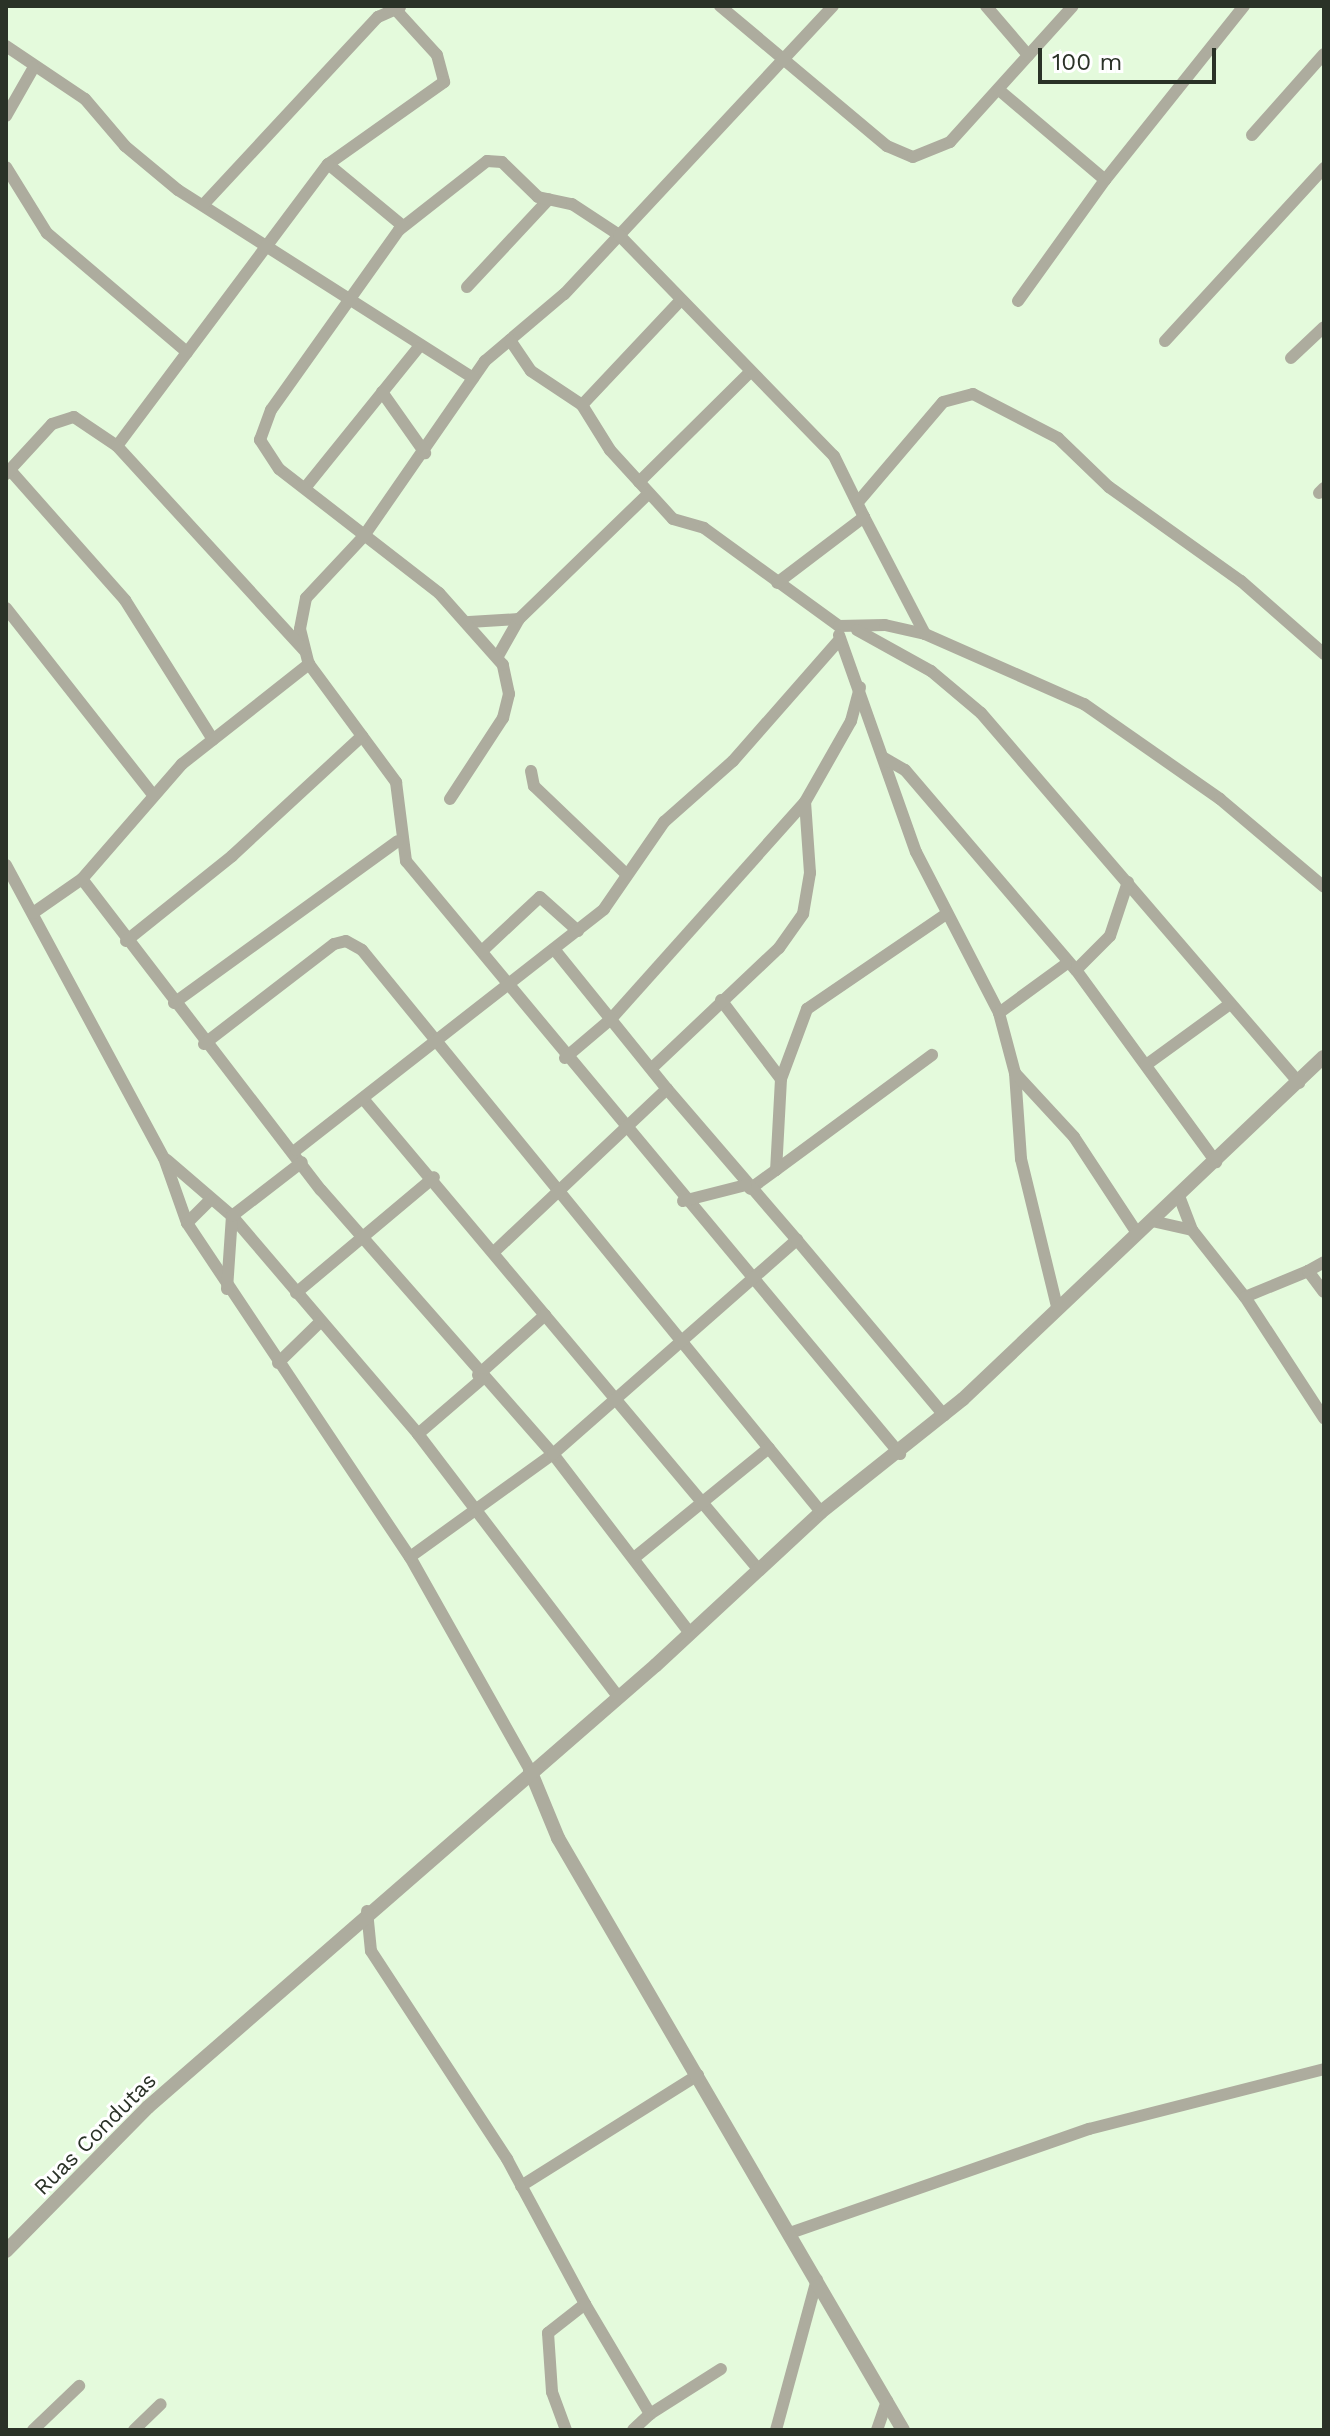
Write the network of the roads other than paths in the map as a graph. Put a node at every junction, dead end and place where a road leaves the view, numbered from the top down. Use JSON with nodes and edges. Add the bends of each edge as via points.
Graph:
{"nodes":[{"id":1,"x":720,"y":6,"type":"edge"},
{"id":2,"x":833,"y":6,"type":"edge"},
{"id":3,"x":986,"y":6,"type":"edge"},
{"id":4,"x":1073,"y":6,"type":"edge"},
{"id":5,"x":1244,"y":6,"type":"edge"},
{"id":6,"x":399,"y":8,"type":"edge"},
{"id":7,"x":6,"y":46,"type":"edge"},
{"id":8,"x":1324,"y":54,"type":"edge"},
{"id":9,"x":1028,"y":55,"type":"junction"},
{"id":10,"x":784,"y":62,"type":"junction"},
{"id":11,"x":34,"y":67,"type":"junction"},
{"id":12,"x":999,"y":90,"type":"junction"},
{"id":13,"x":6,"y":116,"type":"edge"},
{"id":14,"x":1252,"y":135,"type":"dead end"},
{"id":15,"x":328,"y":164,"type":"junction"},
{"id":16,"x":6,"y":167,"type":"edge"},
{"id":17,"x":1324,"y":168,"type":"edge"},
{"id":18,"x":1105,"y":180,"type":"junction"},
{"id":19,"x":549,"y":199,"type":"junction"},
{"id":20,"x":203,"y":205,"type":"junction"},
{"id":21,"x":403,"y":226,"type":"junction"},
{"id":22,"x":619,"y":235,"type":"junction"},
{"id":23,"x":264,"y":250,"type":"junction"},
{"id":24,"x":467,"y":287,"type":"dead end"},
{"id":25,"x":681,"y":300,"type":"junction"},
{"id":26,"x":1018,"y":301,"type":"dead end"},
{"id":27,"x":351,"y":305,"type":"junction"},
{"id":28,"x":1324,"y":327,"type":"edge"},
{"id":29,"x":510,"y":340,"type":"junction"},
{"id":30,"x":1165,"y":341,"type":"dead end"},
{"id":31,"x":417,"y":349,"type":"junction"},
{"id":32,"x":187,"y":352,"type":"junction"},
{"id":33,"x":1291,"y":358,"type":"dead end"},
{"id":34,"x":750,"y":372,"type":"junction"},
{"id":35,"x":473,"y":378,"type":"junction"},
{"id":36,"x":382,"y":392,"type":"junction"},
{"id":37,"x":582,"y":405,"type":"junction"},
{"id":38,"x":117,"y":446,"type":"junction"},
{"id":39,"x":425,"y":453,"type":"junction"},
{"id":40,"x":8,"y":472,"type":"edge"},
{"id":41,"x":639,"y":482,"type":"junction"},
{"id":42,"x":305,"y":488,"type":"junction"},
{"id":43,"x":648,"y":494,"type":"junction"},
{"id":44,"x":858,"y":502,"type":"junction"},
{"id":45,"x":864,"y":517,"type":"junction"},
{"id":46,"x":364,"y":536,"type":"junction"},
{"id":47,"x":777,"y":583,"type":"junction"},
{"id":48,"x":6,"y":608,"type":"edge"},
{"id":49,"x":519,"y":619,"type":"junction"},
{"id":50,"x":833,"y":621,"type":"junction"},
{"id":51,"x":469,"y":622,"type":"junction"},
{"id":52,"x":857,"y":630,"type":"junction"},
{"id":53,"x":925,"y":634,"type":"junction"},
{"id":54,"x":840,"y":639,"type":"junction"},
{"id":55,"x":304,"y":650,"type":"junction"},
{"id":56,"x":1324,"y":654,"type":"edge"},
{"id":57,"x":498,"y":656,"type":"junction"},
{"id":58,"x":309,"y":664,"type":"junction"},
{"id":59,"x":861,"y":684,"type":"junction"},
{"id":60,"x":362,"y":736,"type":"junction"},
{"id":61,"x":213,"y":740,"type":"junction"},
{"id":62,"x":884,"y":758,"type":"junction"},
{"id":63,"x":531,"y":771,"type":"dead end"},
{"id":64,"x":151,"y":792,"type":"junction"},
{"id":65,"x":450,"y":799,"type":"dead end"},
{"id":66,"x":805,"y":802,"type":"junction"},
{"id":67,"x":398,"y":841,"type":"junction"},
{"id":68,"x":6,"y":865,"type":"edge"},
{"id":69,"x":626,"y":874,"type":"junction"},
{"id":70,"x":82,"y":879,"type":"junction"},
{"id":71,"x":1128,"y":882,"type":"junction"},
{"id":72,"x":1324,"y":887,"type":"edge"},
{"id":73,"x":33,"y":913,"type":"junction"},
{"id":74,"x":945,"y":915,"type":"junction"},
{"id":75,"x":578,"y":931,"type":"junction"},
{"id":76,"x":126,"y":941,"type":"junction"},
{"id":77,"x":554,"y":949,"type":"junction"},
{"id":78,"x":482,"y":951,"type":"junction"},
{"id":79,"x":1071,"y":967,"type":"junction"},
{"id":80,"x":510,"y":982,"type":"junction"},
{"id":81,"x":721,"y":1000,"type":"junction"},
{"id":82,"x":174,"y":1003,"type":"junction"},
{"id":83,"x":1230,"y":1004,"type":"junction"},
{"id":84,"x":999,"y":1013,"type":"junction"},
{"id":85,"x":611,"y":1019,"type":"junction"},
{"id":86,"x":204,"y":1044,"type":"junction"},
{"id":87,"x":439,"y":1045,"type":"junction"},
{"id":88,"x":932,"y":1055,"type":"dead end"},
{"id":89,"x":1324,"y":1057,"type":"edge"},
{"id":90,"x":565,"y":1058,"type":"junction"},
{"id":91,"x":1146,"y":1065,"type":"junction"},
{"id":92,"x":652,"y":1068,"type":"junction"},
{"id":93,"x":1015,"y":1073,"type":"junction"},
{"id":94,"x":781,"y":1079,"type":"junction"},
{"id":95,"x":1299,"y":1083,"type":"junction"},
{"id":96,"x":667,"y":1089,"type":"junction"},
{"id":97,"x":365,"y":1101,"type":"junction"},
{"id":98,"x":624,"y":1130,"type":"junction"},
{"id":99,"x":299,"y":1156,"type":"junction"},
{"id":100,"x":164,"y":1158,"type":"junction"},
{"id":101,"x":1216,"y":1162,"type":"junction"},
{"id":102,"x":776,"y":1170,"type":"junction"},
{"id":103,"x":434,"y":1177,"type":"junction"},
{"id":104,"x":748,"y":1187,"type":"junction"},
{"id":105,"x":557,"y":1190,"type":"junction"},
{"id":106,"x":1179,"y":1196,"type":"junction"},
{"id":107,"x":210,"y":1200,"type":"junction"},
{"id":108,"x":683,"y":1201,"type":"junction"},
{"id":109,"x":232,"y":1216,"type":"junction"},
{"id":110,"x":1152,"y":1221,"type":"junction"},
{"id":111,"x":187,"y":1223,"type":"junction"},
{"id":112,"x":1192,"y":1230,"type":"junction"},
{"id":113,"x":1137,"y":1233,"type":"junction"},
{"id":114,"x":358,"y":1235,"type":"junction"},
{"id":115,"x":797,"y":1240,"type":"junction"},
{"id":116,"x":496,"y":1250,"type":"junction"},
{"id":117,"x":1324,"y":1262,"type":"edge"},
{"id":118,"x":1308,"y":1271,"type":"junction"},
{"id":119,"x":749,"y":1278,"type":"junction"},
{"id":120,"x":227,"y":1292,"type":"junction"},
{"id":121,"x":1324,"y":1292,"type":"edge"},
{"id":122,"x":296,"y":1293,"type":"junction"},
{"id":123,"x":1245,"y":1297,"type":"junction"},
{"id":124,"x":1057,"y":1307,"type":"junction"},
{"id":125,"x":545,"y":1315,"type":"junction"},
{"id":126,"x":319,"y":1323,"type":"junction"},
{"id":127,"x":679,"y":1337,"type":"junction"},
{"id":128,"x":278,"y":1363,"type":"junction"},
{"id":129,"x":480,"y":1377,"type":"junction"},
{"id":130,"x":613,"y":1395,"type":"junction"},
{"id":131,"x":944,"y":1415,"type":"junction"},
{"id":132,"x":1324,"y":1418,"type":"edge"},
{"id":133,"x":418,"y":1434,"type":"junction"},
{"id":134,"x":769,"y":1448,"type":"junction"},
{"id":135,"x":553,"y":1454,"type":"junction"},
{"id":136,"x":900,"y":1454,"type":"junction"},
{"id":137,"x":701,"y":1502,"type":"junction"},
{"id":138,"x":474,"y":1512,"type":"junction"},
{"id":139,"x":821,"y":1512,"type":"junction"},
{"id":140,"x":410,"y":1557,"type":"junction"},
{"id":141,"x":634,"y":1558,"type":"junction"},
{"id":142,"x":759,"y":1570,"type":"junction"},
{"id":143,"x":690,"y":1633,"type":"junction"},
{"id":144,"x":617,"y":1695,"type":"junction"},
{"id":145,"x":530,"y":1770,"type":"junction"},
{"id":146,"x":367,"y":1911,"type":"junction"},
{"id":147,"x":1324,"y":2069,"type":"edge"},
{"id":148,"x":698,"y":2075,"type":"junction"},
{"id":149,"x":521,"y":2186,"type":"junction"},
{"id":150,"x":790,"y":2233,"type":"junction"},
{"id":151,"x":6,"y":2251,"type":"edge"},
{"id":152,"x":817,"y":2279,"type":"junction"},
{"id":153,"x":585,"y":2304,"type":"junction"},
{"id":154,"x":721,"y":2369,"type":"dead end"},
{"id":155,"x":79,"y":2386,"type":"dead end"},
{"id":156,"x":887,"y":2401,"type":"junction"},
{"id":157,"x":161,"y":2404,"type":"dead end"},
{"id":158,"x":650,"y":2414,"type":"junction"},
{"id":159,"x":33,"y":2430,"type":"edge"},
{"id":160,"x":134,"y":2430,"type":"edge"},
{"id":161,"x":566,"y":2430,"type":"edge"},
{"id":162,"x":633,"y":2430,"type":"edge"},
{"id":163,"x":776,"y":2430,"type":"edge"},
{"id":164,"x":877,"y":2430,"type":"edge"},
{"id":165,"x":903,"y":2430,"type":"edge"}],
"edges":[{"from":1,"to":10,"type":"street"},
{"from":2,"to":10,"type":"street"},
{"from":3,"to":9,"type":"street"},
{"from":4,"to":9,"type":"street"},
{"from":5,"to":18,"type":"street"},
{"from":6,"to":15,"type":"street","via":[[437,55],[444,82]]},
{"from":6,"to":20,"type":"street","via":[[375,19]]},
{"from":7,"to":11,"type":"street"},
{"from":8,"to":14,"type":"street"},
{"from":9,"to":12,"type":"street"},
{"from":10,"to":12,"type":"street","via":[[887,146],[913,157],[939,152]]},
{"from":10,"to":22,"type":"street"},
{"from":11,"to":13,"type":"street"},
{"from":11,"to":20,"type":"street","via":[[85,99],[143,163]]},
{"from":12,"to":18,"type":"street"},
{"from":15,"to":21,"type":"street"},
{"from":15,"to":23,"type":"street"},
{"from":16,"to":32,"type":"street","via":[[47,233]]},
{"from":17,"to":30,"type":"street"},
{"from":18,"to":26,"type":"street"},
{"from":19,"to":21,"type":"street","via":[[494,159]]},
{"from":19,"to":22,"type":"street","via":[[572,204]]},
{"from":19,"to":24,"type":"street"},
{"from":20,"to":23,"type":"street"},
{"from":21,"to":27,"type":"street"},
{"from":22,"to":25,"type":"street"},
{"from":22,"to":29,"type":"street"},
{"from":23,"to":27,"type":"street"},
{"from":23,"to":32,"type":"street"},
{"from":25,"to":34,"type":"street"},
{"from":25,"to":37,"type":"street"},
{"from":27,"to":31,"type":"street"},
{"from":27,"to":42,"type":"street","via":[[260,428],[265,454]]},
{"from":28,"to":33,"type":"street"},
{"from":29,"to":35,"type":"street"},
{"from":29,"to":37,"type":"street","via":[[531,371]]},
{"from":31,"to":35,"type":"street"},
{"from":31,"to":36,"type":"street"},
{"from":32,"to":38,"type":"street"},
{"from":34,"to":41,"type":"street"},
{"from":34,"to":44,"type":"street","via":[[825,445]]},
{"from":35,"to":39,"type":"street"},
{"from":36,"to":39,"type":"street"},
{"from":36,"to":42,"type":"street"},
{"from":37,"to":41,"type":"street"},
{"from":38,"to":40,"type":"street","via":[[66,415]]},
{"from":38,"to":55,"type":"street"},
{"from":39,"to":46,"type":"street"},
{"from":40,"to":61,"type":"street","via":[[140,621]]},
{"from":41,"to":43,"type":"street"},
{"from":42,"to":46,"type":"street"},
{"from":43,"to":47,"type":"street","via":[[673,519],[704,528]]},
{"from":43,"to":49,"type":"street"},
{"from":44,"to":45,"type":"street"},
{"from":44,"to":56,"type":"street","via":[[943,402],[973,394],[1058,438],[1109,487],[1241,581]]},
{"from":45,"to":47,"type":"street"},
{"from":45,"to":53,"type":"street"},
{"from":46,"to":51,"type":"street"},
{"from":46,"to":55,"type":"street","via":[[306,598]]},
{"from":47,"to":50,"type":"street"},
{"from":48,"to":64,"type":"street"},
{"from":49,"to":51,"type":"street"},
{"from":49,"to":57,"type":"street"},
{"from":50,"to":52,"type":"street"},
{"from":50,"to":54,"type":"street"},
{"from":51,"to":57,"type":"street"},
{"from":52,"to":53,"type":"street","via":[[885,625]]},
{"from":52,"to":71,"type":"street","via":[[963,696]]},
{"from":53,"to":72,"type":"street","via":[[1084,704],[1220,799]]},
{"from":54,"to":59,"type":"street"},
{"from":54,"to":69,"type":"street","via":[[733,761],[664,822]]},
{"from":55,"to":58,"type":"street"},
{"from":57,"to":65,"type":"street","via":[[508,680],[506,708]]},
{"from":58,"to":60,"type":"street"},
{"from":58,"to":61,"type":"street"},
{"from":59,"to":62,"type":"street"},
{"from":59,"to":66,"type":"street","via":[[851,721]]},
{"from":60,"to":67,"type":"street","via":[[396,782]]},
{"from":60,"to":76,"type":"street","via":[[232,856]]},
{"from":61,"to":64,"type":"street"},
{"from":62,"to":74,"type":"street"},
{"from":62,"to":79,"type":"street","via":[[905,770]]},
{"from":63,"to":69,"type":"street","via":[[534,786]]},
{"from":64,"to":70,"type":"street"},
{"from":66,"to":81,"type":"street","via":[[810,873],[803,914],[779,948]]},
{"from":66,"to":85,"type":"street"},
{"from":67,"to":78,"type":"street","via":[[406,861]]},
{"from":67,"to":82,"type":"street"},
{"from":68,"to":73,"type":"street"},
{"from":69,"to":75,"type":"street"},
{"from":70,"to":73,"type":"street"},
{"from":70,"to":76,"type":"street"},
{"from":71,"to":79,"type":"street","via":[[1110,936]]},
{"from":71,"to":83,"type":"street"},
{"from":73,"to":100,"type":"street"},
{"from":74,"to":84,"type":"street"},
{"from":74,"to":94,"type":"street","via":[[807,1009]]},
{"from":75,"to":77,"type":"street"},
{"from":75,"to":78,"type":"street","via":[[540,897]]},
{"from":76,"to":82,"type":"street"},
{"from":77,"to":80,"type":"street"},
{"from":77,"to":85,"type":"street"},
{"from":78,"to":80,"type":"street"},
{"from":79,"to":84,"type":"street"},
{"from":79,"to":91,"type":"street"},
{"from":80,"to":87,"type":"street"},
{"from":80,"to":90,"type":"street"},
{"from":81,"to":92,"type":"street"},
{"from":81,"to":94,"type":"street"},
{"from":82,"to":86,"type":"street"},
{"from":83,"to":91,"type":"street"},
{"from":83,"to":95,"type":"street"},
{"from":84,"to":93,"type":"street"},
{"from":85,"to":90,"type":"street"},
{"from":85,"to":92,"type":"street"},
{"from":86,"to":87,"type":"street","via":[[274,984],[346,941]]},
{"from":86,"to":99,"type":"street"},
{"from":87,"to":97,"type":"street"},
{"from":87,"to":105,"type":"street"},
{"from":88,"to":102,"type":"street"},
{"from":89,"to":95,"type":"street","name":"Ruas Condutas"},
{"from":90,"to":98,"type":"street"},
{"from":91,"to":101,"type":"street"},
{"from":92,"to":96,"type":"street"},
{"from":93,"to":113,"type":"street","via":[[1074,1137]]},
{"from":93,"to":124,"type":"street","via":[[1021,1159]]},
{"from":94,"to":102,"type":"street"},
{"from":95,"to":101,"type":"street","name":"Ruas Condutas"},
{"from":96,"to":98,"type":"street"},
{"from":96,"to":104,"type":"street"},
{"from":97,"to":99,"type":"street"},
{"from":97,"to":103,"type":"street"},
{"from":98,"to":105,"type":"street"},
{"from":98,"to":108,"type":"street"},
{"from":99,"to":109,"type":"street"},
{"from":99,"to":114,"type":"street"},
{"from":100,"to":107,"type":"street"},
{"from":100,"to":111,"type":"street"},
{"from":101,"to":106,"type":"street","name":"Ruas Condutas"},
{"from":102,"to":104,"type":"street"},
{"from":103,"to":114,"type":"street"},
{"from":103,"to":116,"type":"street"},
{"from":104,"to":108,"type":"street"},
{"from":104,"to":115,"type":"street"},
{"from":105,"to":116,"type":"street"},
{"from":105,"to":127,"type":"street"},
{"from":106,"to":110,"type":"street","name":"Ruas Condutas"},
{"from":106,"to":112,"type":"street"},
{"from":107,"to":109,"type":"street"},
{"from":107,"to":111,"type":"street"},
{"from":108,"to":119,"type":"street"},
{"from":109,"to":120,"type":"street"},
{"from":109,"to":122,"type":"street"},
{"from":110,"to":112,"type":"street"},
{"from":110,"to":113,"type":"street","name":"Ruas Condutas"},
{"from":111,"to":120,"type":"street"},
{"from":112,"to":123,"type":"street"},
{"from":113,"to":124,"type":"street","name":"Ruas Condutas"},
{"from":114,"to":122,"type":"street"},
{"from":114,"to":129,"type":"street"},
{"from":115,"to":119,"type":"street"},
{"from":115,"to":131,"type":"street"},
{"from":116,"to":125,"type":"street"},
{"from":117,"to":118,"type":"street"},
{"from":118,"to":121,"type":"street"},
{"from":118,"to":123,"type":"street"},
{"from":119,"to":127,"type":"street"},
{"from":119,"to":136,"type":"street"},
{"from":120,"to":128,"type":"street"},
{"from":122,"to":126,"type":"street"},
{"from":123,"to":132,"type":"street"},
{"from":124,"to":131,"type":"street","name":"Ruas Condutas"},
{"from":125,"to":129,"type":"street"},
{"from":125,"to":130,"type":"street"},
{"from":126,"to":128,"type":"street"},
{"from":126,"to":133,"type":"street"},
{"from":127,"to":130,"type":"street"},
{"from":127,"to":134,"type":"street"},
{"from":128,"to":140,"type":"street"},
{"from":129,"to":133,"type":"street"},
{"from":129,"to":135,"type":"street"},
{"from":130,"to":135,"type":"street"},
{"from":130,"to":137,"type":"street"},
{"from":131,"to":136,"type":"street","name":"Ruas Condutas"},
{"from":133,"to":138,"type":"street"},
{"from":134,"to":137,"type":"street"},
{"from":134,"to":139,"type":"street"},
{"from":135,"to":138,"type":"street"},
{"from":135,"to":141,"type":"street"},
{"from":136,"to":139,"type":"street","name":"Ruas Condutas"},
{"from":137,"to":141,"type":"street"},
{"from":137,"to":142,"type":"street"},
{"from":138,"to":140,"type":"street"},
{"from":138,"to":144,"type":"street"},
{"from":139,"to":142,"type":"street","name":"Ruas Condutas"},
{"from":140,"to":145,"type":"street"},
{"from":141,"to":143,"type":"street"},
{"from":142,"to":143,"type":"street","name":"Ruas Condutas"},
{"from":143,"to":144,"type":"street","name":"Ruas Condutas"},
{"from":144,"to":145,"type":"street","name":"Ruas Condutas"},
{"from":145,"to":146,"type":"street","name":"Ruas Condutas"},
{"from":145,"to":148,"type":"street","via":[[558,1838]]},
{"from":146,"to":149,"type":"street","via":[[371,1951]]},
{"from":146,"to":151,"type":"street","name":"Ruas Condutas","via":[[179,2079]]},
{"from":147,"to":150,"type":"street","via":[[1089,2129]]},
{"from":148,"to":149,"type":"street"},
{"from":148,"to":150,"type":"street"},
{"from":149,"to":153,"type":"street"},
{"from":150,"to":152,"type":"street"},
{"from":152,"to":156,"type":"street"},
{"from":152,"to":163,"type":"street"},
{"from":153,"to":158,"type":"street","via":[[636,2402]]},
{"from":153,"to":161,"type":"street","via":[[548,2333],[552,2392]]},
{"from":154,"to":158,"type":"street"},
{"from":155,"to":159,"type":"street"},
{"from":156,"to":164,"type":"street"},
{"from":156,"to":165,"type":"street"},
{"from":157,"to":160,"type":"street"},
{"from":158,"to":162,"type":"street"}]}
